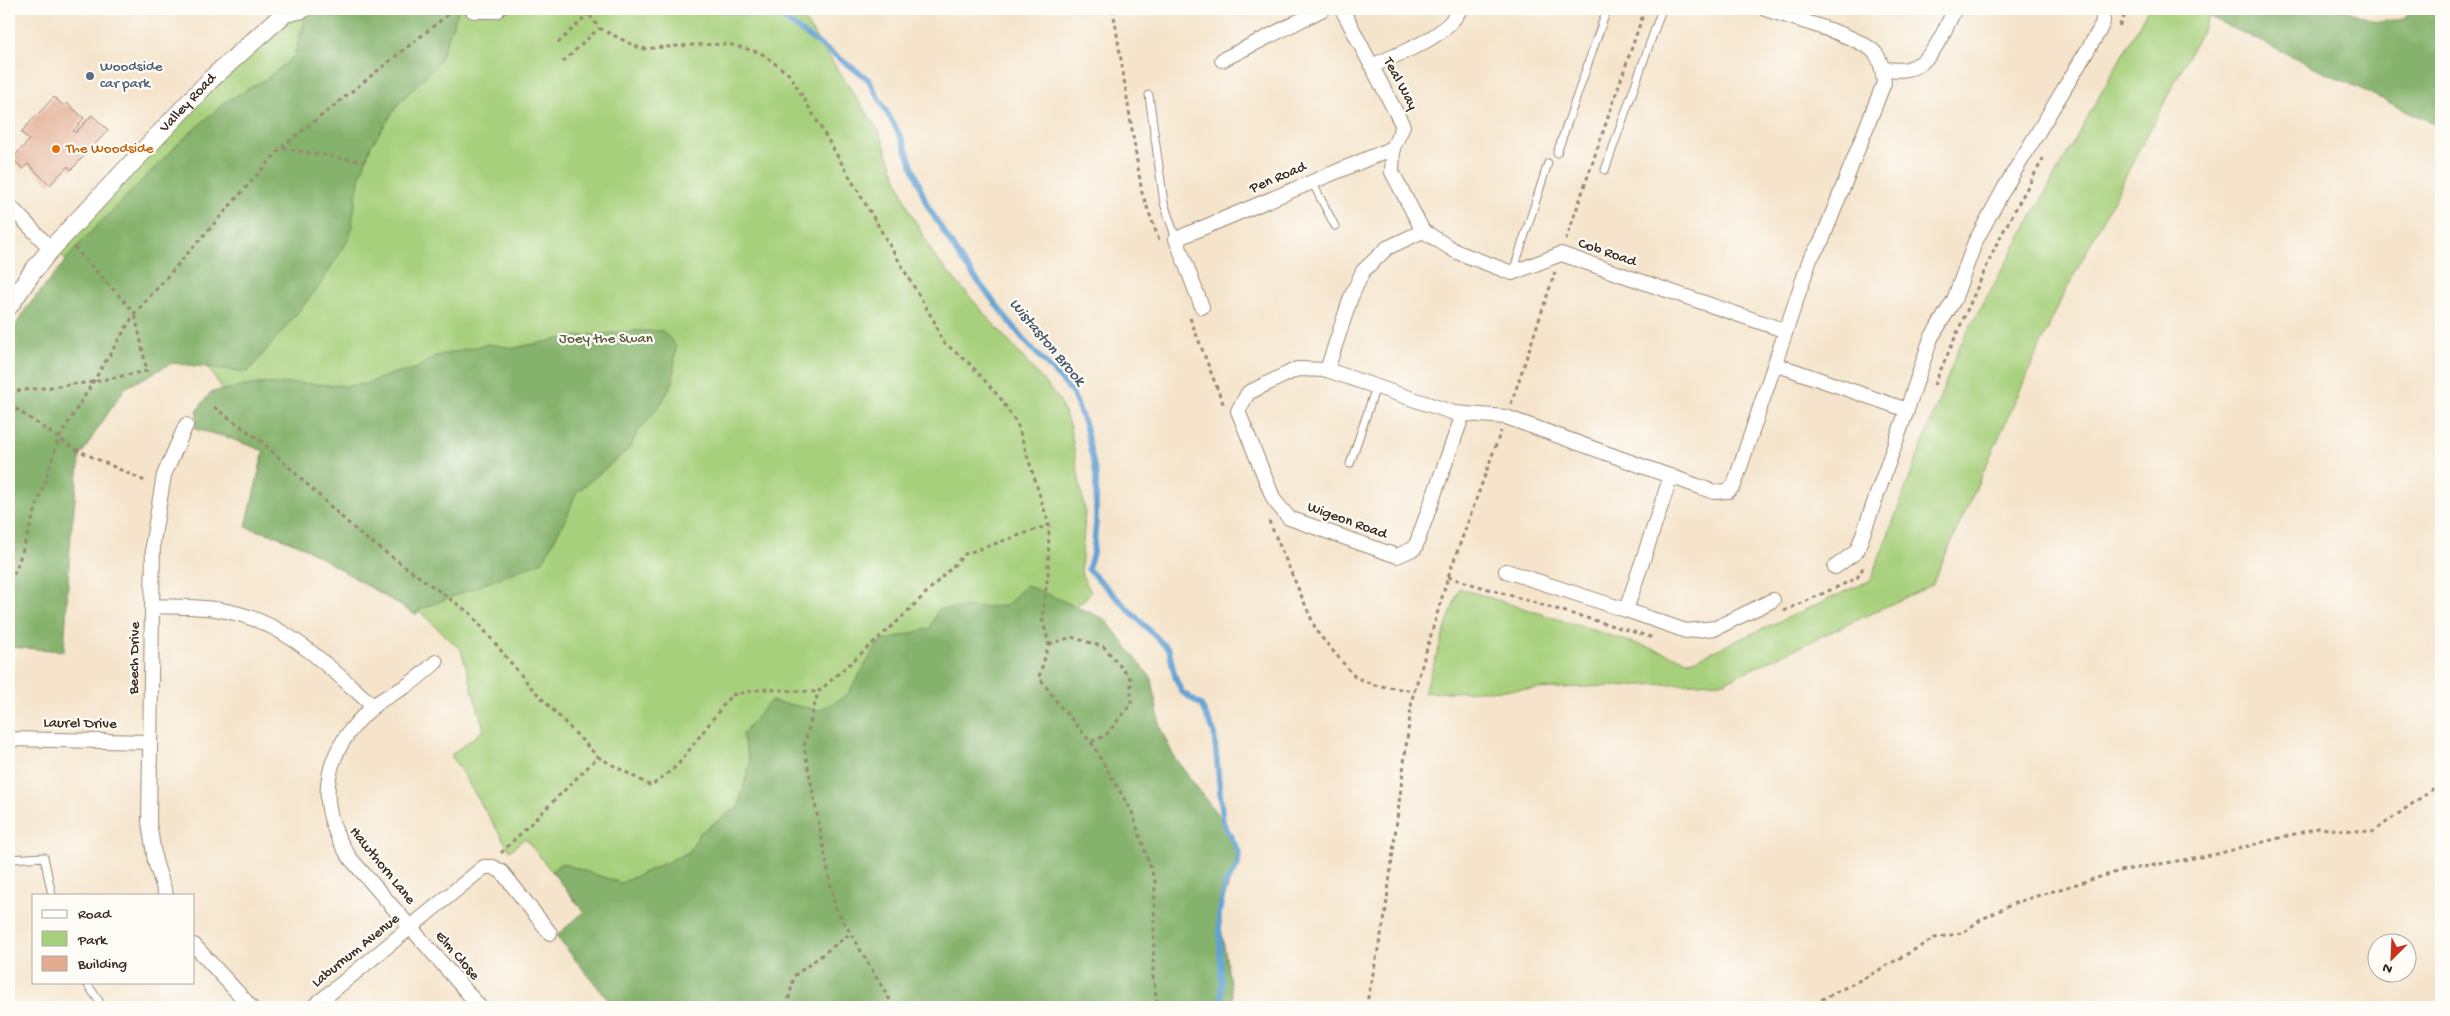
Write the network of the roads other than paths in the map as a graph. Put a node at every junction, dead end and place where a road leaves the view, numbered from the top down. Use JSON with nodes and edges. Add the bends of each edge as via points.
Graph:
{"nodes":[{"id":1,"x":303,"y":9,"type":"edge"},
{"id":2,"x":474,"y":9,"type":"edge"},
{"id":3,"x":496,"y":9,"type":"edge"},
{"id":4,"x":1323,"y":9,"type":"edge"},
{"id":5,"x":1342,"y":9,"type":"edge"},
{"id":6,"x":1460,"y":9,"type":"edge"},
{"id":7,"x":1607,"y":9,"type":"edge"},
{"id":8,"x":1662,"y":9,"type":"edge"},
{"id":9,"x":1765,"y":9,"type":"edge"},
{"id":10,"x":1955,"y":9,"type":"edge"},
{"id":11,"x":2102,"y":9,"type":"edge"},
{"id":12,"x":1222,"y":60,"type":"dead end"},
{"id":13,"x":1372,"y":66,"type":"junction"},
{"id":14,"x":1883,"y":70,"type":"junction"},
{"id":15,"x":1149,"y":95,"type":"dead end"},
{"id":16,"x":1393,"y":148,"type":"junction"},
{"id":17,"x":1557,"y":153,"type":"dead end"},
{"id":18,"x":1548,"y":163,"type":"dead end"},
{"id":19,"x":1605,"y":170,"type":"dead end"},
{"id":20,"x":1312,"y":182,"type":"junction"},
{"id":21,"x":9,"y":204,"type":"edge"},
{"id":22,"x":1335,"y":226,"type":"dead end"},
{"id":23,"x":1424,"y":231,"type":"junction"},
{"id":24,"x":1176,"y":239,"type":"junction"},
{"id":25,"x":51,"y":249,"type":"junction"},
{"id":26,"x":1512,"y":273,"type":"junction"},
{"id":27,"x":9,"y":306,"type":"edge"},
{"id":28,"x":1202,"y":307,"type":"dead end"},
{"id":29,"x":1786,"y":331,"type":"junction"},
{"id":30,"x":1775,"y":364,"type":"junction"},
{"id":31,"x":1327,"y":370,"type":"junction"},
{"id":32,"x":1376,"y":387,"type":"junction"},
{"id":33,"x":1907,"y":410,"type":"junction"},
{"id":34,"x":1463,"y":414,"type":"junction"},
{"id":35,"x":186,"y":424,"type":"dead end"},
{"id":36,"x":1350,"y":464,"type":"dead end"},
{"id":37,"x":1671,"y":476,"type":"junction"},
{"id":38,"x":1835,"y":567,"type":"dead end"},
{"id":39,"x":1506,"y":571,"type":"dead end"},
{"id":40,"x":1773,"y":600,"type":"dead end"},
{"id":41,"x":152,"y":606,"type":"junction"},
{"id":42,"x":1626,"y":610,"type":"junction"},
{"id":43,"x":436,"y":662,"type":"dead end"},
{"id":44,"x":373,"y":706,"type":"junction"},
{"id":45,"x":9,"y":739,"type":"edge"},
{"id":46,"x":150,"y":742,"type":"junction"},
{"id":47,"x":9,"y":859,"type":"edge"},
{"id":48,"x":52,"y":894,"type":"edge"},
{"id":49,"x":166,"y":894,"type":"edge"},
{"id":50,"x":410,"y":927,"type":"junction"},
{"id":51,"x":550,"y":933,"type":"dead end"},
{"id":52,"x":195,"y":946,"type":"edge"},
{"id":53,"x":87,"y":984,"type":"edge"},
{"id":54,"x":103,"y":1007,"type":"edge"},
{"id":55,"x":251,"y":1007,"type":"edge"},
{"id":56,"x":312,"y":1007,"type":"edge"},
{"id":57,"x":480,"y":1007,"type":"edge"}],
"edges":[{"from":1,"to":25,"type":"street","name":"Valley Road","via":[[285,13],[212,78]]},
{"from":2,"to":3,"type":"street"},
{"from":4,"to":12,"type":"street"},
{"from":5,"to":13,"type":"street","name":"Teal Way"},
{"from":6,"to":13,"type":"street","via":[[1455,19],[1436,35]]},
{"from":7,"to":17,"type":"lane"},
{"from":8,"to":19,"type":"lane"},
{"from":9,"to":14,"type":"street","via":[[1862,42],[1876,53]]},
{"from":10,"to":14,"type":"street","via":[[1924,62],[1908,69]]},
{"from":11,"to":33,"type":"street","via":[[2103,22],[2099,31],[1975,242],[1954,300],[1930,338]]},
{"from":13,"to":16,"type":"street","name":"Teal Way","via":[[1404,126]]},
{"from":14,"to":29,"type":"street","via":[[1884,83],[1822,240],[1810,259]]},
{"from":15,"to":24,"type":"lane","via":[[1164,203]]},
{"from":16,"to":20,"type":"street","name":"Pen Road"},
{"from":16,"to":23,"type":"street","name":"Teal Way","via":[[1392,172]]},
{"from":18,"to":26,"type":"lane"},
{"from":20,"to":22,"type":"lane"},
{"from":20,"to":24,"type":"street","name":"Pen Road"},
{"from":21,"to":25,"type":"street"},
{"from":23,"to":26,"type":"street","via":[[1458,252]]},
{"from":23,"to":31,"type":"street","via":[[1387,248],[1363,271]]},
{"from":24,"to":28,"type":"street"},
{"from":25,"to":27,"type":"street","name":"Valley Road"},
{"from":26,"to":29,"type":"street","name":"Cob Road","via":[[1561,254]]},
{"from":29,"to":30,"type":"street"},
{"from":30,"to":33,"type":"street"},
{"from":30,"to":37,"type":"street","via":[[1734,485],[1728,491],[1714,492]]},
{"from":31,"to":32,"type":"street"},
{"from":31,"to":34,"type":"street","name":"Wigeon Road","via":[[1297,369],[1248,393],[1238,412],[1274,500],[1289,518],[1397,556],[1415,548]]},
{"from":32,"to":34,"type":"street","via":[[1454,414]]},
{"from":32,"to":36,"type":"lane"},
{"from":33,"to":38,"type":"street","via":[[1857,551]]},
{"from":34,"to":37,"type":"street","via":[[1506,417]]},
{"from":35,"to":41,"type":"street","name":"Beech Drive","via":[[161,489],[153,541]]},
{"from":37,"to":42,"type":"street"},
{"from":39,"to":42,"type":"street"},
{"from":40,"to":42,"type":"street","via":[[1716,628],[1686,631]]},
{"from":41,"to":44,"type":"street","via":[[220,610],[274,626],[310,650]]},
{"from":41,"to":46,"type":"street","name":"Beech Drive"},
{"from":43,"to":44,"type":"street","name":"Hawthorn Lane"},
{"from":44,"to":50,"type":"street","name":"Hawthorn Lane","via":[[349,734],[336,756],[326,785],[327,805],[332,827],[341,845]]},
{"from":45,"to":46,"type":"street","name":"Laurel Drive"},
{"from":46,"to":49,"type":"street","name":"Beech Drive","via":[[151,839]]},
{"from":47,"to":48,"type":"lane","via":[[44,857]]},
{"from":50,"to":51,"type":"street","name":"Laburnum Avenue","via":[[488,867],[502,872]]},
{"from":50,"to":56,"type":"street","name":"Laburnum Avenue"},
{"from":50,"to":57,"type":"street","name":"Elm Close"},
{"from":52,"to":55,"type":"street"},
{"from":53,"to":54,"type":"lane"}]}
